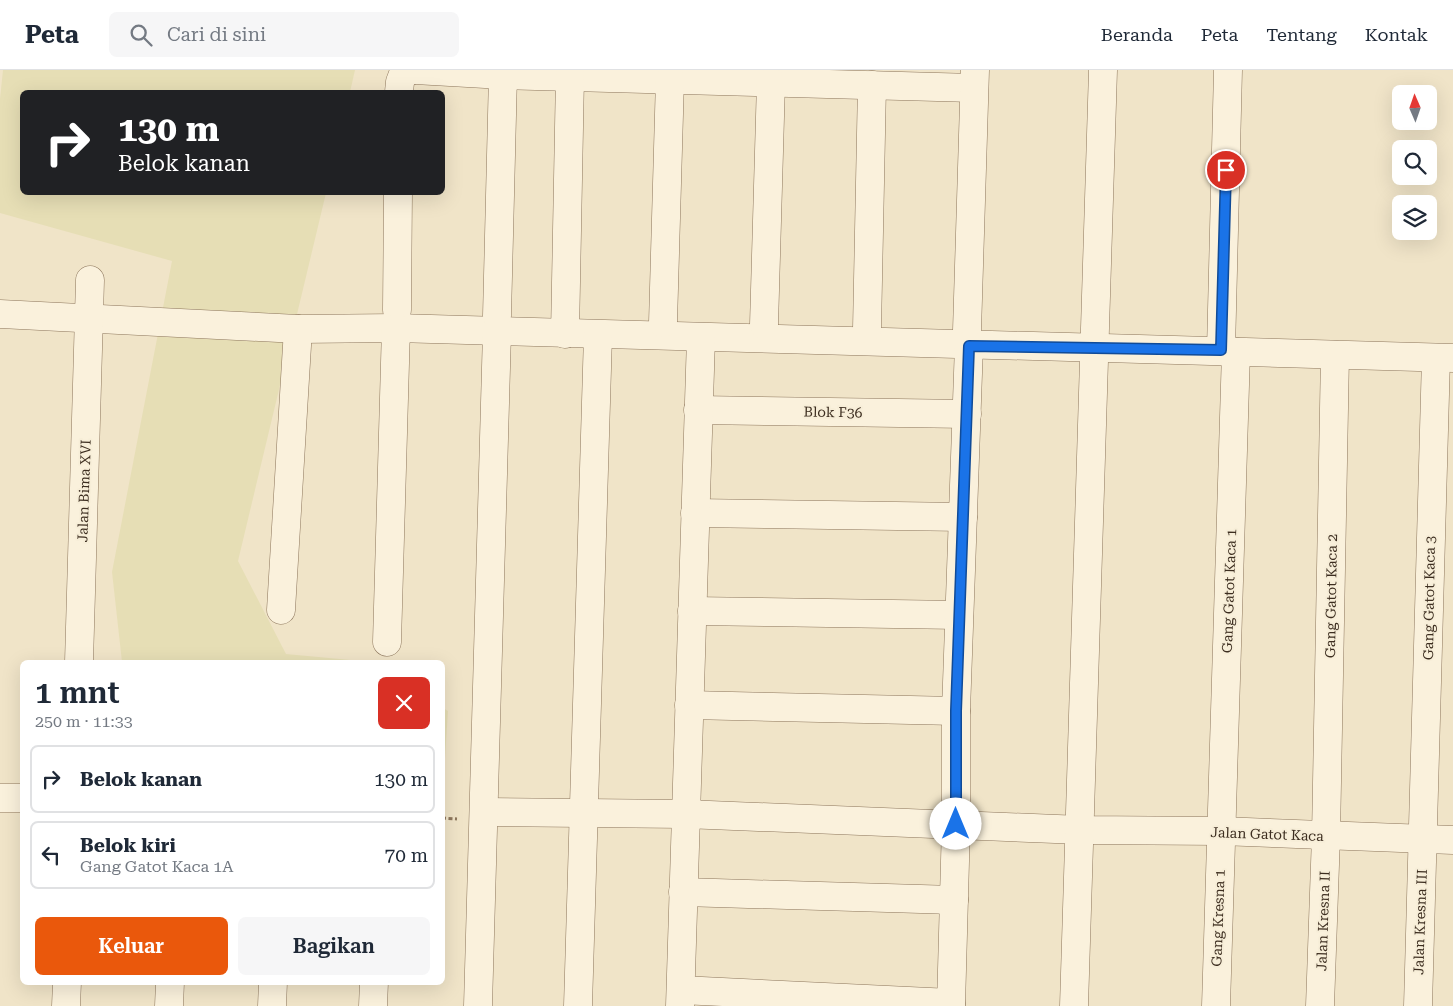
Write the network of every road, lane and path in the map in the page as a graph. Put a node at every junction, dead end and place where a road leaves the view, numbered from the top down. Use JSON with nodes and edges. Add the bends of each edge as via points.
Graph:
{"nodes":[{"id":1,"x":413,"y":70,"type":"edge"},
{"id":2,"x":1103,"y":70,"type":"edge"},
{"id":3,"x":1228,"y":70,"type":"edge"},
{"id":4,"x":503,"y":75,"type":"junction"},
{"id":5,"x":570,"y":76,"type":"junction"},
{"id":6,"x":670,"y":79,"type":"junction"},
{"id":7,"x":974,"y":79,"type":"edge"},
{"id":8,"x":771,"y":82,"type":"junction"},
{"id":9,"x":872,"y":85,"type":"junction"},
{"id":10,"x":400,"y":90,"type":"edge"},
{"id":11,"x":398,"y":195,"type":"edge"},
{"id":12,"x":90,"y":280,"type":"dead end"},
{"id":13,"x":0,"y":314,"type":"edge"},
{"id":14,"x":397,"y":319,"type":"junction"},
{"id":15,"x":90,"y":320,"type":"junction"},
{"id":16,"x":663,"y":323,"type":"dead end"},
{"id":17,"x":497,"y":324,"type":"junction"},
{"id":18,"x":764,"y":325,"type":"dead end"},
{"id":19,"x":298,"y":329,"type":"junction"},
{"id":20,"x":867,"y":329,"type":"dead end"},
{"id":21,"x":565,"y":334,"type":"junction"},
{"id":22,"x":598,"y":335,"type":"junction"},
{"id":23,"x":701,"y":338,"type":"junction"},
{"id":24,"x":968,"y":338,"type":"junction"},
{"id":25,"x":1095,"y":347,"type":"junction"},
{"id":26,"x":1228,"y":351,"type":"junction"},
{"id":27,"x":1335,"y":356,"type":"junction"},
{"id":28,"x":1444,"y":358,"type":"edge"},
{"id":29,"x":698,"y":410,"type":"junction"},
{"id":30,"x":967,"y":414,"type":"junction"},
{"id":31,"x":695,"y":513,"type":"junction"},
{"id":32,"x":963,"y":517,"type":"junction"},
{"id":33,"x":281,"y":610,"type":"dead end"},
{"id":34,"x":692,"y":611,"type":"junction"},
{"id":35,"x":959,"y":615,"type":"junction"},
{"id":36,"x":387,"y":642,"type":"dead end"},
{"id":37,"x":78,"y":660,"type":"edge"},
{"id":38,"x":689,"y":705,"type":"junction"},
{"id":39,"x":956,"y":711,"type":"junction"},
{"id":40,"x":0,"y":798,"type":"edge"},
{"id":41,"x":20,"y":798,"type":"edge"},
{"id":42,"x":484,"y":812,"type":"junction"},
{"id":43,"x":582,"y":814,"type":"junction"},
{"id":44,"x":685,"y":814,"type":"junction"},
{"id":45,"x":956,"y":824,"type":"junction"},
{"id":46,"x":1081,"y":830,"type":"junction"},
{"id":47,"x":1221,"y":831,"type":"junction"},
{"id":48,"x":1326,"y":836,"type":"junction"},
{"id":49,"x":1423,"y":839,"type":"junction"},
{"id":50,"x":1453,"y":840,"type":"edge"},
{"id":51,"x":683,"y":892,"type":"junction"},
{"id":52,"x":954,"y":900,"type":"junction"},
{"id":53,"x":67,"y":985,"type":"edge"},
{"id":54,"x":170,"y":985,"type":"edge"},
{"id":55,"x":273,"y":985,"type":"edge"},
{"id":56,"x":374,"y":985,"type":"edge"},
{"id":57,"x":680,"y":998,"type":"edge"},
{"id":58,"x":951,"y":1004,"type":"edge"},
{"id":59,"x":66,"y":1006,"type":"edge"},
{"id":60,"x":169,"y":1006,"type":"edge"},
{"id":61,"x":272,"y":1006,"type":"edge"},
{"id":62,"x":373,"y":1006,"type":"edge"},
{"id":63,"x":478,"y":1006,"type":"edge"},
{"id":64,"x":578,"y":1006,"type":"edge"},
{"id":65,"x":1074,"y":1006,"type":"edge"},
{"id":66,"x":1216,"y":1006,"type":"edge"},
{"id":67,"x":1320,"y":1006,"type":"edge"},
{"id":68,"x":1418,"y":1006,"type":"edge"}],
"edges":[{"from":1,"to":4,"type":"street"},
{"from":1,"to":10,"type":"street","via":[[403,74]]},
{"from":2,"to":25,"type":"street"},
{"from":3,"to":26,"type":"street","name":"Gang Gatot Kaca 1"},
{"from":4,"to":5,"type":"street"},
{"from":4,"to":17,"type":"street"},
{"from":5,"to":6,"type":"street"},
{"from":5,"to":21,"type":"street"},
{"from":6,"to":8,"type":"street"},
{"from":6,"to":16,"type":"street"},
{"from":7,"to":9,"type":"street"},
{"from":7,"to":24,"type":"street"},
{"from":8,"to":9,"type":"street"},
{"from":8,"to":18,"type":"street"},
{"from":9,"to":20,"type":"street"},
{"from":11,"to":14,"type":"street"},
{"from":12,"to":15,"type":"street","name":"Jalan Bima XVI"},
{"from":13,"to":15,"type":"street"},
{"from":14,"to":17,"type":"street"},
{"from":14,"to":19,"type":"street"},
{"from":14,"to":36,"type":"street"},
{"from":15,"to":19,"type":"street"},
{"from":15,"to":37,"type":"street","name":"Jalan Bima XVI"},
{"from":17,"to":21,"type":"street"},
{"from":17,"to":42,"type":"street"},
{"from":19,"to":33,"type":"street"},
{"from":21,"to":22,"type":"street"},
{"from":22,"to":23,"type":"street"},
{"from":22,"to":43,"type":"street"},
{"from":23,"to":24,"type":"street"},
{"from":23,"to":29,"type":"street"},
{"from":24,"to":25,"type":"street"},
{"from":24,"to":30,"type":"street"},
{"from":25,"to":26,"type":"street"},
{"from":25,"to":46,"type":"street"},
{"from":26,"to":27,"type":"street"},
{"from":26,"to":47,"type":"street","name":"Gang Gatot Kaca 1"},
{"from":27,"to":28,"type":"street"},
{"from":27,"to":48,"type":"street","name":"Gang Gatot Kaca 2"},
{"from":28,"to":49,"type":"street","name":"Gang Gatot Kaca 3"},
{"from":29,"to":30,"type":"street","name":"Blok F36"},
{"from":29,"to":31,"type":"street"},
{"from":30,"to":32,"type":"street"},
{"from":31,"to":32,"type":"street"},
{"from":31,"to":34,"type":"street"},
{"from":32,"to":35,"type":"street"},
{"from":34,"to":35,"type":"street"},
{"from":34,"to":38,"type":"street"},
{"from":35,"to":39,"type":"street"},
{"from":38,"to":39,"type":"street"},
{"from":38,"to":44,"type":"street"},
{"from":39,"to":45,"type":"street"},
{"from":40,"to":41,"type":"street"},
{"from":42,"to":43,"type":"street","name":"Jalan Gatot Kaca"},
{"from":42,"to":63,"type":"street"},
{"from":43,"to":44,"type":"street","name":"Jalan Gatot Kaca"},
{"from":43,"to":64,"type":"street"},
{"from":44,"to":45,"type":"street","name":"Jalan Gatot Kaca"},
{"from":44,"to":51,"type":"street"},
{"from":45,"to":46,"type":"street","name":"Jalan Gatot Kaca"},
{"from":45,"to":52,"type":"street"},
{"from":46,"to":47,"type":"street","name":"Jalan Gatot Kaca"},
{"from":46,"to":65,"type":"street"},
{"from":47,"to":48,"type":"street","name":"Jalan Gatot Kaca"},
{"from":47,"to":66,"type":"street","name":"Gang Kresna 1"},
{"from":48,"to":49,"type":"street","name":"Jalan Gatot Kaca"},
{"from":48,"to":67,"type":"street","name":"Jalan Kresna II"},
{"from":49,"to":50,"type":"street","name":"Jalan Gatot Kaca"},
{"from":49,"to":68,"type":"street","name":"Jalan Kresna III"},
{"from":51,"to":52,"type":"street"},
{"from":51,"to":57,"type":"street"},
{"from":52,"to":58,"type":"street"},
{"from":53,"to":59,"type":"street"},
{"from":54,"to":60,"type":"street"},
{"from":55,"to":61,"type":"street"},
{"from":56,"to":62,"type":"street"},
{"from":57,"to":58,"type":"street"}]}
